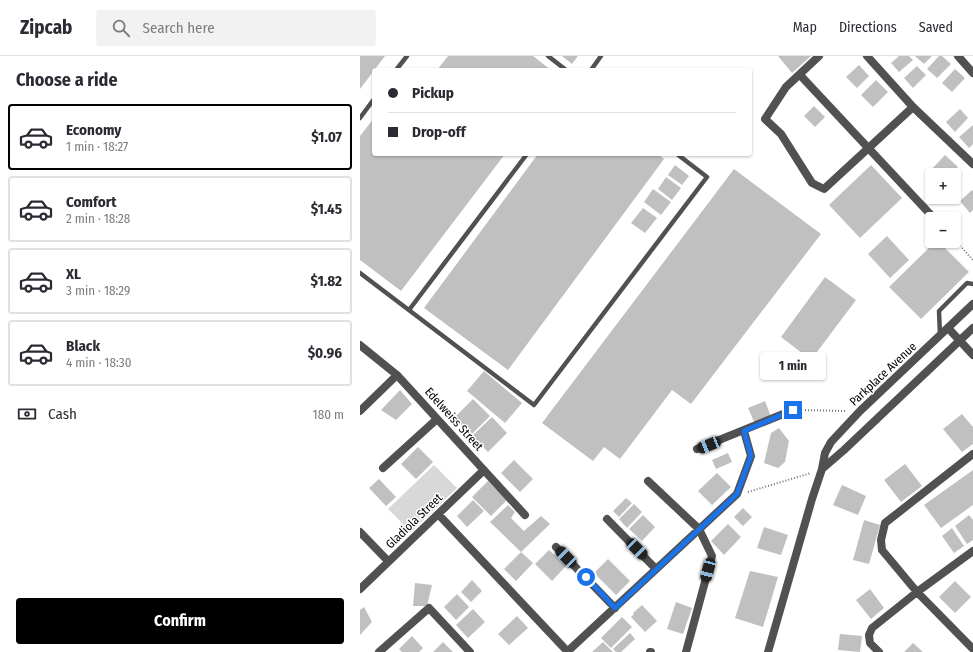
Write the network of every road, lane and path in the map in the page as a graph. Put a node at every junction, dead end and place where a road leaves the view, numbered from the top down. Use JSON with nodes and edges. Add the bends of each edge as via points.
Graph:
{"nodes":[{"id":1,"x":407,"y":56,"type":"edge"},
{"id":2,"x":548,"y":56,"type":"edge"},
{"id":3,"x":601,"y":56,"type":"edge"},
{"id":4,"x":818,"y":56,"type":"edge"},
{"id":5,"x":867,"y":56,"type":"edge"},
{"id":6,"x":959,"y":56,"type":"edge"},
{"id":7,"x":398,"y":68,"type":"edge"},
{"id":8,"x":563,"y":68,"type":"edge"},
{"id":9,"x":592,"y":68,"type":"edge"},
{"id":10,"x":973,"y":73,"type":"edge"},
{"id":11,"x":800,"y":74,"type":"junction"},
{"id":12,"x":372,"y":102,"type":"edge"},
{"id":13,"x":914,"y":106,"type":"junction"},
{"id":14,"x":360,"y":118,"type":"edge"},
{"id":15,"x":869,"y":148,"type":"junction"},
{"id":16,"x":525,"y":156,"type":"edge"},
{"id":17,"x":680,"y":156,"type":"edge"},
{"id":18,"x":973,"y":164,"type":"edge"},
{"id":19,"x":928,"y":212,"type":"edge"},
{"id":20,"x":961,"y":247,"type":"edge"},
{"id":21,"x":973,"y":260,"type":"edge"},
{"id":22,"x":360,"y":273,"type":"edge"},
{"id":23,"x":973,"y":284,"type":"edge"},
{"id":24,"x":973,"y":304,"type":"edge"},
{"id":25,"x":409,"y":310,"type":"junction"},
{"id":26,"x":948,"y":328,"type":"junction"},
{"id":27,"x":973,"y":328,"type":"edge"},
{"id":28,"x":940,"y":336,"type":"junction"},
{"id":29,"x":960,"y":341,"type":"junction"},
{"id":30,"x":360,"y":345,"type":"edge"},
{"id":31,"x":973,"y":355,"type":"edge"},
{"id":32,"x":397,"y":375,"type":"junction"},
{"id":33,"x":793,"y":410,"type":"joint"},
{"id":34,"x":360,"y":411,"type":"edge"},
{"id":35,"x":860,"y":411,"type":"junction"},
{"id":36,"x":437,"y":419,"type":"junction"},
{"id":37,"x":744,"y":431,"type":"junction"},
{"id":38,"x":697,"y":449,"type":"dead end"},
{"id":39,"x":973,"y":454,"type":"edge"},
{"id":40,"x":383,"y":468,"type":"dead end"},
{"id":41,"x":822,"y":469,"type":"junction"},
{"id":42,"x":484,"y":470,"type":"junction"},
{"id":43,"x":648,"y":481,"type":"dead end"},
{"id":44,"x":737,"y":494,"type":"junction"},
{"id":45,"x":438,"y":514,"type":"junction"},
{"id":46,"x":526,"y":515,"type":"dead end"},
{"id":47,"x":607,"y":519,"type":"dead end"},
{"id":48,"x":699,"y":529,"type":"junction"},
{"id":49,"x":360,"y":532,"type":"edge"},
{"id":50,"x":556,"y":547,"type":"dead end"},
{"id":51,"x":973,"y":551,"type":"edge"},
{"id":52,"x":388,"y":561,"type":"junction"},
{"id":53,"x":656,"y":569,"type":"junction"},
{"id":54,"x":360,"y":589,"type":"edge"},
{"id":55,"x":917,"y":592,"type":"junction"},
{"id":56,"x":615,"y":608,"type":"junction"},
{"id":57,"x":973,"y":649,"type":"edge"},
{"id":58,"x":468,"y":651,"type":"edge"},
{"id":59,"x":379,"y":652,"type":"edge"},
{"id":60,"x":567,"y":652,"type":"edge"},
{"id":61,"x":686,"y":652,"type":"edge"},
{"id":62,"x":768,"y":652,"type":"edge"},
{"id":63,"x":879,"y":652,"type":"edge"}],
"edges":[{"from":1,"to":7,"type":"lane"},
{"from":2,"to":8,"type":"lane"},
{"from":3,"to":9,"type":"lane"},
{"from":4,"to":11,"type":"street"},
{"from":5,"to":13,"type":"street"},
{"from":6,"to":10,"type":"street"},
{"from":11,"to":15,"type":"street"},
{"from":11,"to":15,"type":"street","via":[[786,88],[765,119],[781,134],[812,183],[824,189]]},
{"from":12,"to":14,"type":"lane"},
{"from":13,"to":15,"type":"street"},
{"from":13,"to":18,"type":"street"},
{"from":15,"to":19,"type":"street"},
{"from":16,"to":25,"type":"lane"},
{"from":17,"to":25,"type":"lane","via":[[707,177],[534,405]]},
{"from":20,"to":21,"type":"path"},
{"from":22,"to":25,"type":"lane"},
{"from":23,"to":28,"type":"lane","via":[[967,283],[939,311]]},
{"from":24,"to":26,"type":"street","name":"Parkplace Avenue"},
{"from":26,"to":28,"type":"street","name":"Parkplace Avenue"},
{"from":26,"to":29,"type":"street"},
{"from":27,"to":29,"type":"street"},
{"from":28,"to":35,"type":"street","name":"Parkplace Avenue"},
{"from":29,"to":31,"type":"street"},
{"from":29,"to":41,"type":"street"},
{"from":30,"to":32,"type":"street","name":"Edelweiss Street"},
{"from":32,"to":34,"type":"street"},
{"from":32,"to":36,"type":"street","name":"Edelweiss Street"},
{"from":33,"to":35,"type":"path"},
{"from":33,"to":37,"type":"street"},
{"from":35,"to":41,"type":"street","name":"Parkplace Avenue","via":[[830,442]]},
{"from":36,"to":40,"type":"street"},
{"from":36,"to":42,"type":"street","name":"Edelweiss Street"},
{"from":37,"to":38,"type":"street"},
{"from":37,"to":44,"type":"street","via":[[751,456]]},
{"from":39,"to":55,"type":"street","via":[[885,523],[881,540],[882,550]]},
{"from":41,"to":44,"type":"path"},
{"from":41,"to":62,"type":"street","name":"Parkplace Avenue"},
{"from":42,"to":45,"type":"street","name":"Gladiola Street"},
{"from":42,"to":46,"type":"street","name":"Edelweiss Street"},
{"from":43,"to":48,"type":"street"},
{"from":44,"to":48,"type":"street"},
{"from":45,"to":52,"type":"street","name":"Gladiola Street"},
{"from":45,"to":60,"type":"street"},
{"from":47,"to":53,"type":"street"},
{"from":48,"to":53,"type":"street"},
{"from":48,"to":61,"type":"street","via":[[712,556]]},
{"from":49,"to":52,"type":"street"},
{"from":50,"to":56,"type":"street"},
{"from":51,"to":55,"type":"street"},
{"from":52,"to":54,"type":"street","name":"Gladiola Street"},
{"from":53,"to":56,"type":"street"},
{"from":55,"to":57,"type":"street"},
{"from":55,"to":63,"type":"street","via":[[872,628],[869,635],[870,643]]},
{"from":56,"to":60,"type":"street"},
{"from":58,"to":59,"type":"street","via":[[429,608]]}]}
